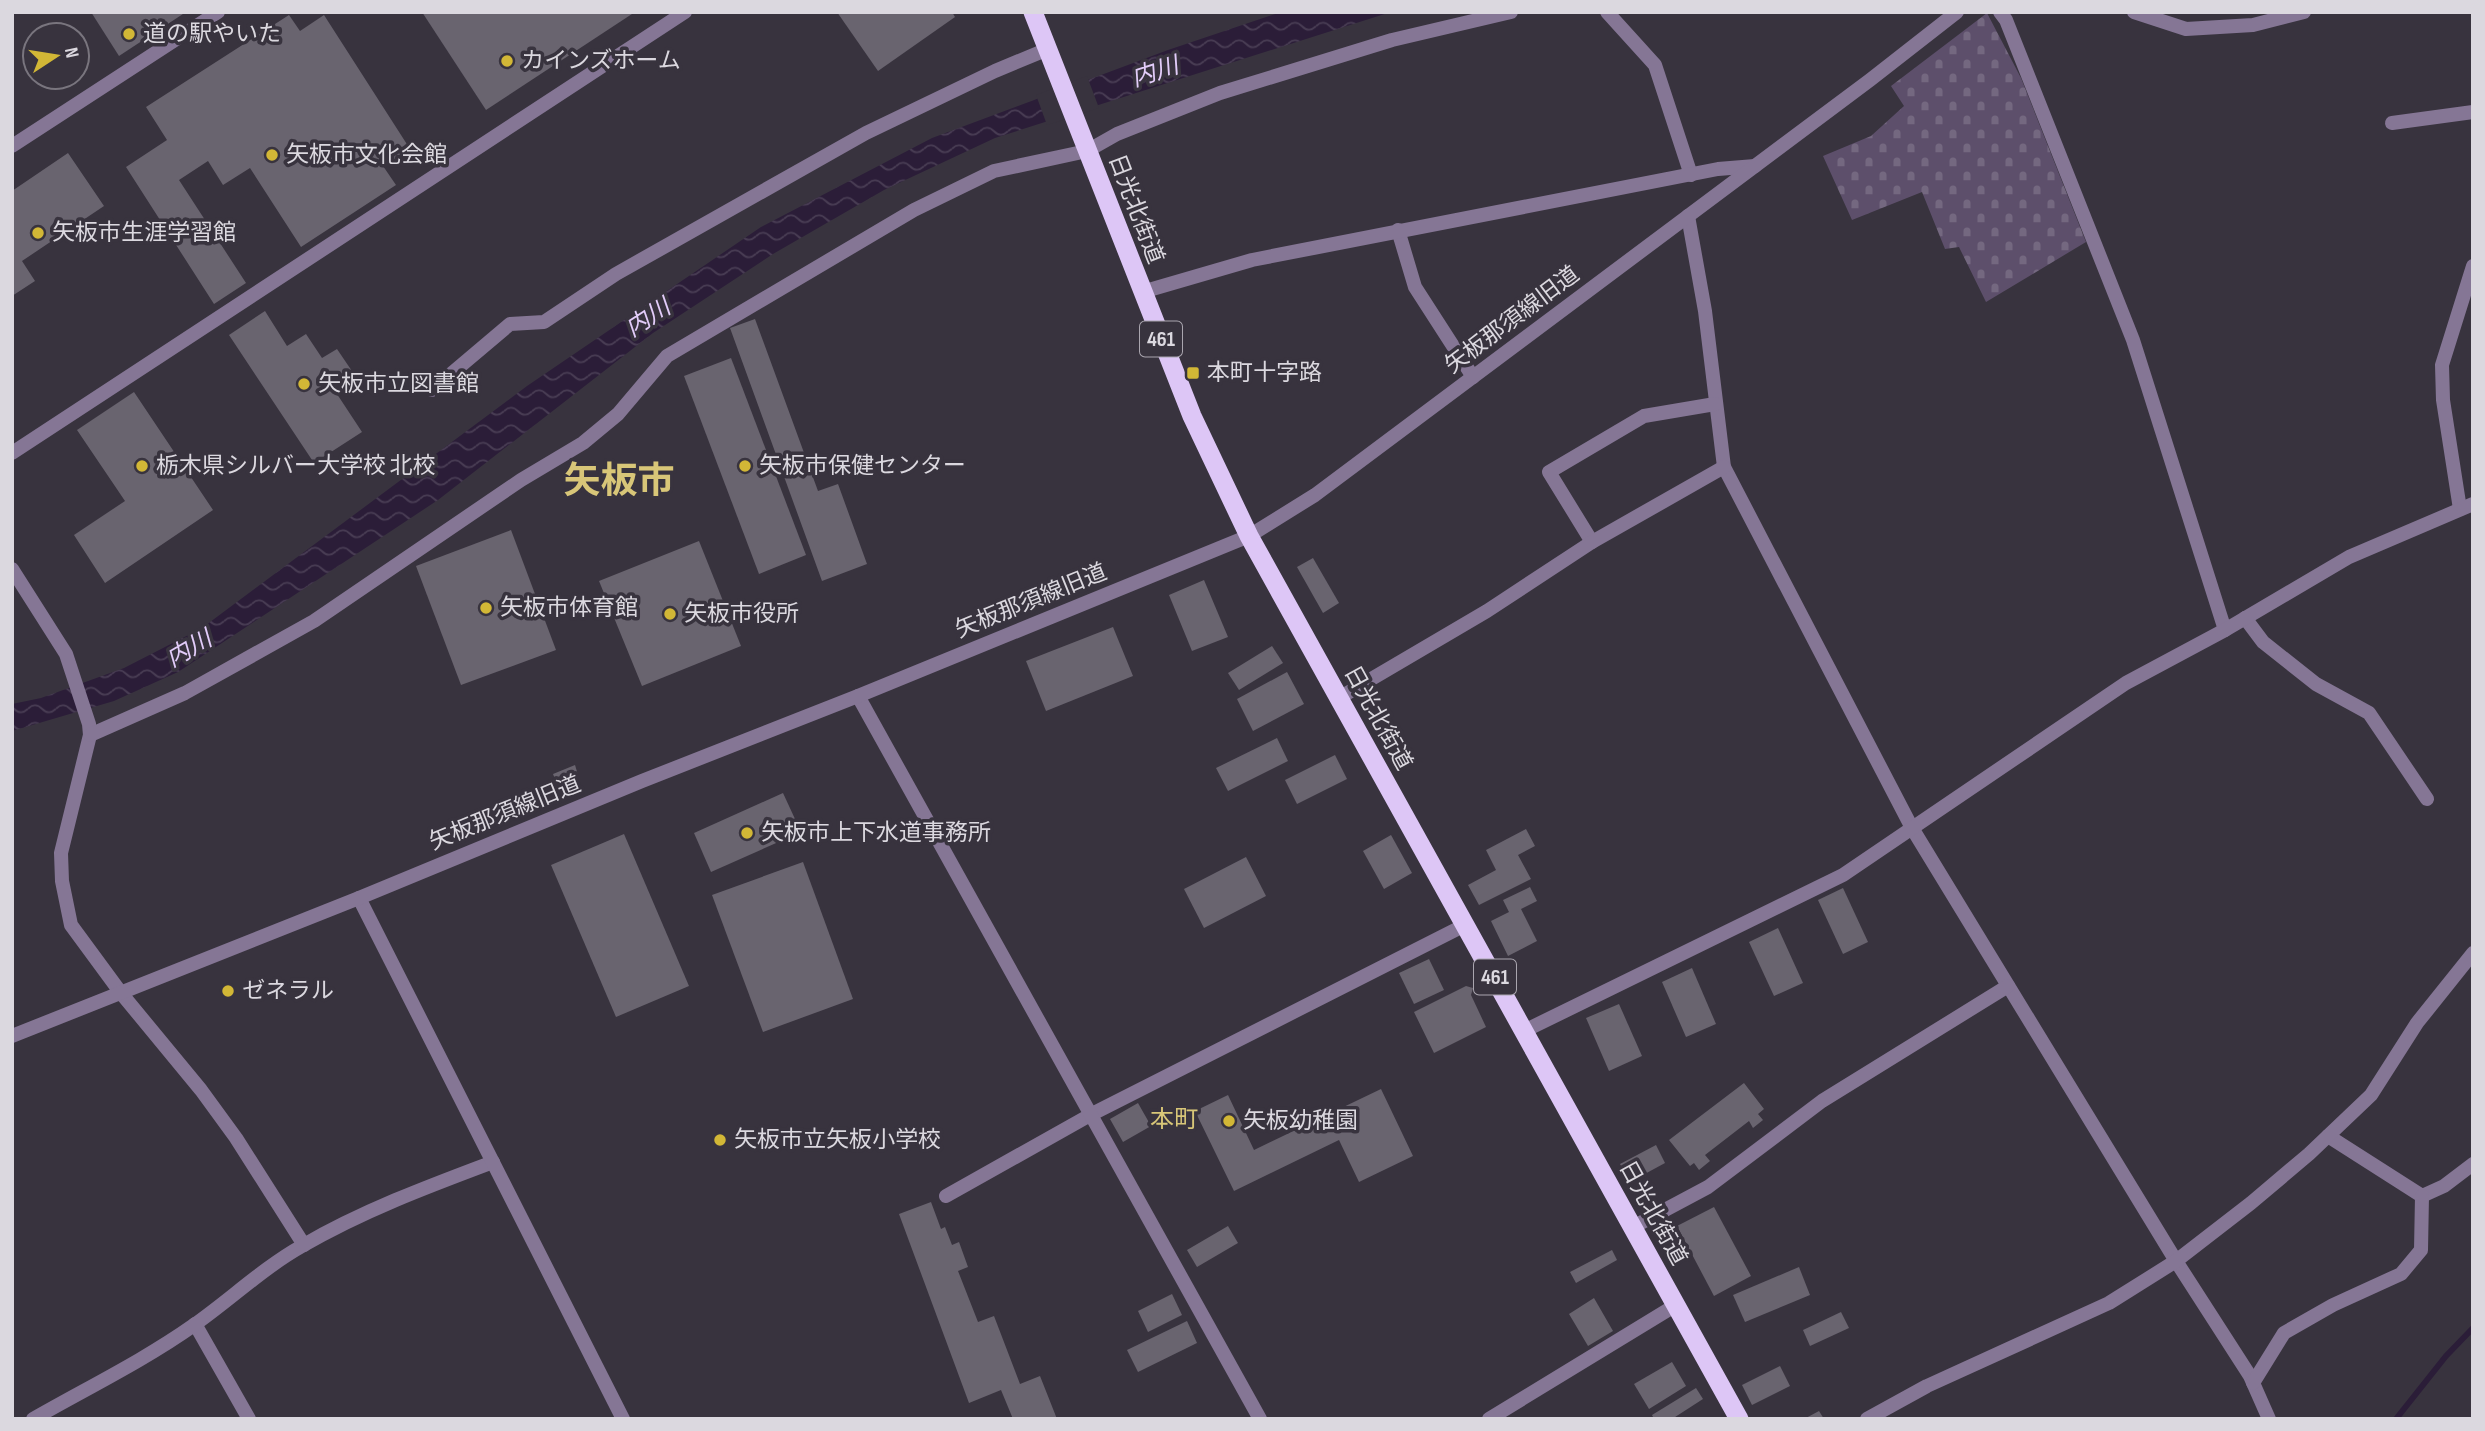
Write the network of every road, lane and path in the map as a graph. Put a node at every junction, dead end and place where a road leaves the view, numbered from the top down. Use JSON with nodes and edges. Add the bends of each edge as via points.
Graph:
{"nodes":[{"id":1,"x":218,"y":12,"type":"edge"},
{"id":2,"x":685,"y":12,"type":"edge"},
{"id":3,"x":1033,"y":12,"type":"edge"},
{"id":4,"x":1511,"y":12,"type":"edge"},
{"id":5,"x":1606,"y":12,"type":"edge"},
{"id":6,"x":1957,"y":12,"type":"edge"},
{"id":7,"x":2000,"y":12,"type":"edge"},
{"id":8,"x":2134,"y":12,"type":"edge"},
{"id":9,"x":2304,"y":12,"type":"edge"},
{"id":10,"x":1048,"y":49,"type":"junction"},
{"id":11,"x":2473,"y":112,"type":"edge"},
{"id":12,"x":2392,"y":122,"type":"dead end"},
{"id":13,"x":1085,"y":145,"type":"junction"},
{"id":14,"x":12,"y":146,"type":"edge"},
{"id":15,"x":1755,"y":166,"type":"junction"},
{"id":16,"x":1690,"y":174,"type":"junction"},
{"id":17,"x":1688,"y":216,"type":"junction"},
{"id":18,"x":1398,"y":230,"type":"junction"},
{"id":19,"x":2473,"y":267,"type":"edge"},
{"id":20,"x":1142,"y":292,"type":"junction"},
{"id":21,"x":1473,"y":377,"type":"junction"},
{"id":22,"x":432,"y":390,"type":"dead end"},
{"id":23,"x":1715,"y":404,"type":"junction"},
{"id":24,"x":12,"y":453,"type":"edge"},
{"id":25,"x":1724,"y":467,"type":"junction"},
{"id":26,"x":2466,"y":506,"type":"edge"},
{"id":27,"x":1249,"y":536,"type":"junction"},
{"id":28,"x":1592,"y":542,"type":"junction"},
{"id":29,"x":12,"y":569,"type":"edge"},
{"id":30,"x":2245,"y":618,"type":"junction"},
{"id":31,"x":2225,"y":630,"type":"junction"},
{"id":32,"x":858,"y":696,"type":"junction"},
{"id":33,"x":1339,"y":698,"type":"junction"},
{"id":34,"x":90,"y":730,"type":"junction"},
{"id":35,"x":2427,"y":799,"type":"dead end"},
{"id":36,"x":1912,"y":828,"type":"junction"},
{"id":37,"x":359,"y":898,"type":"junction"},
{"id":38,"x":1465,"y":925,"type":"junction"},
{"id":39,"x":2473,"y":953,"type":"edge"},
{"id":40,"x":2008,"y":986,"type":"junction"},
{"id":41,"x":121,"y":993,"type":"junction"},
{"id":42,"x":1524,"y":1031,"type":"junction"},
{"id":43,"x":12,"y":1036,"type":"edge"},
{"id":44,"x":1092,"y":1114,"type":"junction"},
{"id":45,"x":2328,"y":1136,"type":"junction"},
{"id":46,"x":493,"y":1162,"type":"junction"},
{"id":47,"x":2473,"y":1164,"type":"edge"},
{"id":48,"x":946,"y":1196,"type":"dead end"},
{"id":49,"x":2422,"y":1196,"type":"junction"},
{"id":50,"x":1633,"y":1227,"type":"junction"},
{"id":51,"x":304,"y":1245,"type":"junction"},
{"id":52,"x":2176,"y":1261,"type":"junction"},
{"id":53,"x":1676,"y":1305,"type":"junction"},
{"id":54,"x":195,"y":1324,"type":"junction"},
{"id":55,"x":2253,"y":1383,"type":"junction"},
{"id":56,"x":33,"y":1419,"type":"edge"},
{"id":57,"x":249,"y":1419,"type":"edge"},
{"id":58,"x":623,"y":1419,"type":"edge"},
{"id":59,"x":1260,"y":1419,"type":"edge"},
{"id":60,"x":1489,"y":1419,"type":"edge"},
{"id":61,"x":1739,"y":1419,"type":"edge"},
{"id":62,"x":1867,"y":1419,"type":"edge"},
{"id":63,"x":2270,"y":1419,"type":"edge"}],
"edges":[{"from":1,"to":14,"type":"street"},
{"from":2,"to":24,"type":"street"},
{"from":3,"to":10,"type":"highway","name":"日光北街道","number":"461"},
{"from":4,"to":13,"type":"street","via":[[1392,40],[1220,93]]},
{"from":5,"to":16,"type":"street","via":[[1655,65]]},
{"from":6,"to":15,"type":"street","name":"矢板那須線旧道"},
{"from":7,"to":31,"type":"street","via":[[2133,340]]},
{"from":8,"to":9,"type":"street","via":[[2186,29],[2253,25]]},
{"from":10,"to":13,"type":"highway","name":"日光北街道","number":"461"},
{"from":10,"to":22,"type":"street","via":[[866,133],[616,274],[544,322],[510,324]]},
{"from":11,"to":12,"type":"street"},
{"from":13,"to":20,"type":"highway","name":"日光北街道","number":"461"},
{"from":13,"to":34,"type":"street","via":[[994,171],[914,210],[718,324],[667,356],[618,414],[583,443],[314,621],[186,694]]},
{"from":15,"to":16,"type":"street"},
{"from":15,"to":17,"type":"street","name":"矢板那須線旧道"},
{"from":16,"to":18,"type":"street"},
{"from":17,"to":21,"type":"street","name":"矢板那須線旧道"},
{"from":17,"to":23,"type":"street"},
{"from":18,"to":20,"type":"street","via":[[1251,260]]},
{"from":18,"to":21,"type":"street","via":[[1415,287]]},
{"from":19,"to":26,"type":"street","via":[[2442,365],[2443,400]]},
{"from":20,"to":27,"type":"highway","name":"日光北街道","number":"461","via":[[1192,416]]},
{"from":21,"to":27,"type":"street","name":"矢板那須線旧道","via":[[1315,495]]},
{"from":23,"to":25,"type":"street"},
{"from":23,"to":28,"type":"street","via":[[1644,416],[1549,472]]},
{"from":25,"to":28,"type":"street"},
{"from":25,"to":36,"type":"street"},
{"from":26,"to":30,"type":"street","via":[[2349,557]]},
{"from":27,"to":32,"type":"street","name":"矢板那須線旧道"},
{"from":27,"to":33,"type":"highway","name":"日光北街道","number":"461"},
{"from":28,"to":33,"type":"street","via":[[1487,611]]},
{"from":29,"to":34,"type":"street","via":[[66,654]]},
{"from":30,"to":31,"type":"street"},
{"from":30,"to":35,"type":"street","via":[[2263,642],[2316,684],[2369,713]]},
{"from":31,"to":36,"type":"street","via":[[2126,682]]},
{"from":32,"to":37,"type":"street","name":"矢板那須線旧道"},
{"from":32,"to":44,"type":"street"},
{"from":33,"to":38,"type":"highway","name":"日光北街道","number":"461"},
{"from":34,"to":41,"type":"street","via":[[61,853],[62,881],[71,925]]},
{"from":36,"to":40,"type":"street"},
{"from":36,"to":42,"type":"street","via":[[1843,875]]},
{"from":37,"to":41,"type":"street","name":"矢板那須線旧道"},
{"from":37,"to":46,"type":"street"},
{"from":38,"to":42,"type":"highway","name":"日光北街道","number":"461"},
{"from":38,"to":44,"type":"street"},
{"from":39,"to":45,"type":"street","via":[[2417,1023],[2371,1096]]},
{"from":40,"to":50,"type":"street","via":[[1822,1101],[1707,1187]]},
{"from":40,"to":52,"type":"street"},
{"from":41,"to":43,"type":"street","name":"矢板那須線旧道"},
{"from":41,"to":51,"type":"street","via":[[236,1138]]},
{"from":42,"to":50,"type":"highway","name":"日光北街道","number":"461"},
{"from":44,"to":48,"type":"street"},
{"from":44,"to":59,"type":"street"},
{"from":45,"to":49,"type":"street"},
{"from":45,"to":52,"type":"street"},
{"from":46,"to":51,"type":"street","via":[[388,1204]]},
{"from":46,"to":58,"type":"street"},
{"from":47,"to":49,"type":"street"},
{"from":49,"to":55,"type":"street","via":[[2421,1250],[2401,1274],[2284,1333]]},
{"from":50,"to":53,"type":"highway","name":"日光北街道","number":"461"},
{"from":51,"to":54,"type":"street"},
{"from":52,"to":55,"type":"street"},
{"from":52,"to":62,"type":"street","via":[[2109,1303]]},
{"from":53,"to":60,"type":"street"},
{"from":53,"to":61,"type":"highway","name":"日光北街道","number":"461"},
{"from":54,"to":56,"type":"street"},
{"from":54,"to":57,"type":"street"},
{"from":55,"to":63,"type":"street"}]}
